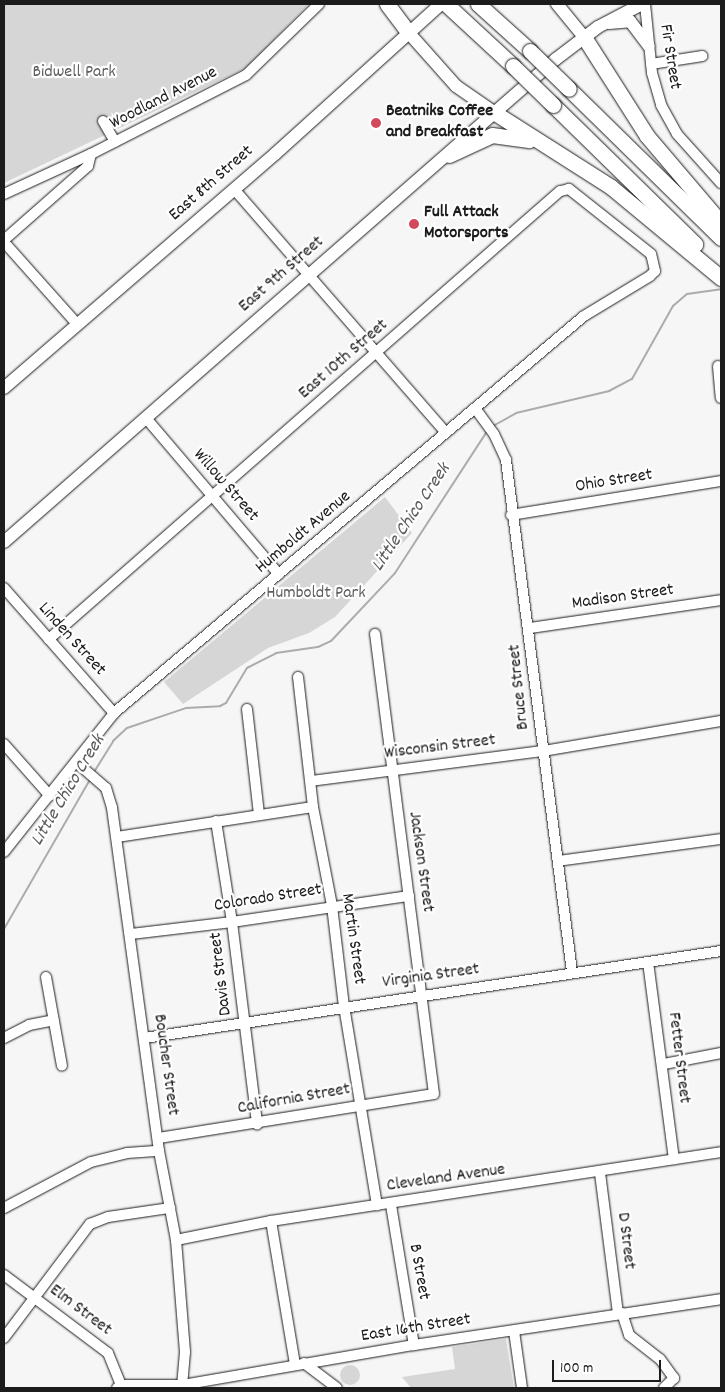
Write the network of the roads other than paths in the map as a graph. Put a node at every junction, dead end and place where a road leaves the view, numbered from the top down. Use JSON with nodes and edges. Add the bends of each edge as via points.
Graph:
{"nodes":[{"id":1,"x":319,"y":4,"type":"edge"},
{"id":2,"x":387,"y":4,"type":"edge"},
{"id":3,"x":441,"y":4,"type":"edge"},
{"id":4,"x":446,"y":4,"type":"edge"},
{"id":5,"x":557,"y":4,"type":"edge"},
{"id":6,"x":643,"y":4,"type":"edge"},
{"id":7,"x":481,"y":6,"type":"edge"},
{"id":8,"x":604,"y":24,"type":"junction"},
{"id":9,"x":408,"y":32,"type":"junction"},
{"id":10,"x":584,"y":36,"type":"junction"},
{"id":11,"x":649,"y":46,"type":"junction"},
{"id":12,"x":702,"y":56,"type":"dead end"},
{"id":13,"x":651,"y":64,"type":"junction"},
{"id":14,"x":494,"y":113,"type":"junction"},
{"id":15,"x":103,"y":121,"type":"dead end"},
{"id":16,"x":115,"y":142,"type":"junction"},
{"id":17,"x":91,"y":154,"type":"junction"},
{"id":18,"x":449,"y":155,"type":"junction"},
{"id":19,"x":573,"y":162,"type":"junction"},
{"id":20,"x":721,"y":183,"type":"edge"},
{"id":21,"x":234,"y":189,"type":"junction"},
{"id":22,"x":4,"y":194,"type":"edge"},
{"id":23,"x":721,"y":223,"type":"edge"},
{"id":24,"x":721,"y":238,"type":"edge"},
{"id":25,"x":4,"y":241,"type":"edge"},
{"id":26,"x":655,"y":271,"type":"joint"},
{"id":27,"x":309,"y":274,"type":"junction"},
{"id":28,"x":720,"y":274,"type":"edge"},
{"id":29,"x":77,"y":324,"type":"junction"},
{"id":30,"x":377,"y":352,"type":"junction"},
{"id":31,"x":718,"y":366,"type":"dead end"},
{"id":32,"x":4,"y":388,"type":"edge"},
{"id":33,"x":721,"y":398,"type":"edge"},
{"id":34,"x":478,"y":412,"type":"junction"},
{"id":35,"x":146,"y":418,"type":"junction"},
{"id":36,"x":446,"y":433,"type":"junction"},
{"id":37,"x":721,"y":481,"type":"edge"},
{"id":38,"x":213,"y":497,"type":"junction"},
{"id":39,"x":511,"y":515,"type":"junction"},
{"id":40,"x":4,"y":542,"type":"edge"},
{"id":41,"x":280,"y":574,"type":"junction"},
{"id":42,"x":4,"y":588,"type":"edge"},
{"id":43,"x":721,"y":600,"type":"edge"},
{"id":44,"x":530,"y":628,"type":"junction"},
{"id":45,"x":375,"y":634,"type":"dead end"},
{"id":46,"x":49,"y":639,"type":"junction"},
{"id":47,"x":298,"y":677,"type":"dead end"},
{"id":48,"x":247,"y":709,"type":"dead end"},
{"id":49,"x":114,"y":714,"type":"junction"},
{"id":50,"x":721,"y":721,"type":"edge"},
{"id":51,"x":4,"y":744,"type":"edge"},
{"id":52,"x":543,"y":751,"type":"junction"},
{"id":53,"x":76,"y":762,"type":"junction"},
{"id":54,"x":391,"y":770,"type":"junction"},
{"id":55,"x":311,"y":781,"type":"junction"},
{"id":56,"x":50,"y":796,"type":"junction"},
{"id":57,"x":313,"y":807,"type":"junction"},
{"id":58,"x":259,"y":814,"type":"junction"},
{"id":59,"x":216,"y":821,"type":"junction"},
{"id":60,"x":117,"y":837,"type":"junction"},
{"id":61,"x":721,"y":839,"type":"edge"},
{"id":62,"x":4,"y":852,"type":"edge"},
{"id":63,"x":558,"y":861,"type":"junction"},
{"id":64,"x":410,"y":896,"type":"junction"},
{"id":65,"x":332,"y":906,"type":"junction"},
{"id":66,"x":232,"y":922,"type":"junction"},
{"id":67,"x":131,"y":934,"type":"junction"},
{"id":68,"x":721,"y":951,"type":"edge"},
{"id":69,"x":648,"y":962,"type":"junction"},
{"id":70,"x":572,"y":972,"type":"junction"},
{"id":71,"x":46,"y":977,"type":"dead end"},
{"id":72,"x":420,"y":994,"type":"junction"},
{"id":73,"x":344,"y":1006,"type":"junction"},
{"id":74,"x":54,"y":1020,"type":"junction"},
{"id":75,"x":244,"y":1022,"type":"junction"},
{"id":76,"x":4,"y":1038,"type":"edge"},
{"id":77,"x":145,"y":1038,"type":"junction"},
{"id":78,"x":721,"y":1053,"type":"edge"},
{"id":79,"x":664,"y":1064,"type":"junction"},
{"id":80,"x":62,"y":1066,"type":"dead end"},
{"id":81,"x":434,"y":1094,"type":"joint"},
{"id":82,"x":362,"y":1105,"type":"junction"},
{"id":83,"x":257,"y":1124,"type":"junction"},
{"id":84,"x":159,"y":1138,"type":"junction"},
{"id":85,"x":159,"y":1151,"type":"junction"},
{"id":86,"x":721,"y":1152,"type":"edge"},
{"id":87,"x":674,"y":1159,"type":"junction"},
{"id":88,"x":600,"y":1173,"type":"junction"},
{"id":89,"x":377,"y":1205,"type":"junction"},
{"id":90,"x":391,"y":1205,"type":"junction"},
{"id":91,"x":4,"y":1208,"type":"edge"},
{"id":92,"x":170,"y":1208,"type":"junction"},
{"id":93,"x":272,"y":1221,"type":"junction"},
{"id":94,"x":176,"y":1240,"type":"junction"},
{"id":95,"x":4,"y":1275,"type":"edge"},
{"id":96,"x":34,"y":1297,"type":"junction"},
{"id":97,"x":721,"y":1299,"type":"edge"},
{"id":98,"x":620,"y":1313,"type":"junction"},
{"id":99,"x":514,"y":1331,"type":"junction"},
{"id":100,"x":4,"y":1338,"type":"edge"},
{"id":101,"x":414,"y":1345,"type":"junction"},
{"id":102,"x":300,"y":1363,"type":"junction"},
{"id":103,"x":119,"y":1387,"type":"edge"},
{"id":104,"x":182,"y":1387,"type":"edge"},
{"id":105,"x":337,"y":1388,"type":"edge"},
{"id":106,"x":522,"y":1388,"type":"edge"},
{"id":107,"x":664,"y":1388,"type":"edge"}],
"edges":[{"from":1,"to":16,"type":"street","name":"Woodland Avenue","via":[[246,75]]},
{"from":2,"to":9,"type":"highway"},
{"from":3,"to":9,"type":"main road","name":"East 8th Street"},
{"from":4,"to":28,"type":"highway","bridge":true,"via":[[553,105]]},
{"from":5,"to":10,"type":"main road"},
{"from":6,"to":8,"type":"main road","name":"East 9th Street"},
{"from":6,"to":11,"type":"street","name":"Fir Street"},
{"from":7,"to":24,"type":"highway","bridge":true},
{"from":8,"to":10,"type":"main road","name":"East 9th Street"},
{"from":8,"to":11,"type":"main road","via":[[630,21]]},
{"from":9,"to":14,"type":"main road","via":[[456,86]]},
{"from":9,"to":21,"type":"main road","name":"East 8th Street"},
{"from":10,"to":14,"type":"main road","name":"East 9th Street"},
{"from":10,"to":23,"type":"highway","via":[[647,136]]},
{"from":11,"to":13,"type":"street","name":"Fir Street"},
{"from":12,"to":13,"type":"street"},
{"from":13,"to":20,"type":"street","name":"Fir Street","via":[[655,87],[668,118]]},
{"from":14,"to":18,"type":"main road","name":"East 9th Street"},
{"from":14,"to":19,"type":"highway"},
{"from":15,"to":16,"type":"street"},
{"from":16,"to":17,"type":"street","name":"Woodland Avenue"},
{"from":17,"to":22,"type":"street","name":"Woodland Avenue"},
{"from":17,"to":25,"type":"street","via":[[88,166]]},
{"from":18,"to":19,"type":"highway","via":[[483,138],[503,135],[530,140]]},
{"from":18,"to":27,"type":"main road","name":"East 9th Street"},
{"from":19,"to":28,"type":"highway","via":[[611,187]]},
{"from":21,"to":27,"type":"street"},
{"from":21,"to":29,"type":"main road","name":"East 8th Street"},
{"from":25,"to":29,"type":"street"},
{"from":26,"to":30,"type":"street","name":"East 10th Street","via":[[654,261],[645,247],[569,189],[560,191]]},
{"from":26,"to":34,"type":"street","name":"Humboldt Avenue","via":[[584,316]]},
{"from":27,"to":30,"type":"street"},
{"from":27,"to":35,"type":"main road","name":"East 9th Street"},
{"from":29,"to":32,"type":"main road","name":"East 8th Street"},
{"from":30,"to":36,"type":"street"},
{"from":30,"to":38,"type":"street","name":"East 10th Street"},
{"from":31,"to":33,"type":"street"},
{"from":34,"to":36,"type":"street","name":"Humboldt Avenue"},
{"from":34,"to":39,"type":"street","name":"Bruce Street","via":[[494,434],[506,460]]},
{"from":35,"to":38,"type":"street","name":"Willow Street"},
{"from":35,"to":40,"type":"main road","name":"East 9th Street"},
{"from":36,"to":41,"type":"street","name":"Humboldt Avenue"},
{"from":37,"to":39,"type":"street","name":"Ohio Street"},
{"from":38,"to":41,"type":"street","name":"Willow Street"},
{"from":38,"to":46,"type":"street","name":"East 10th Street"},
{"from":39,"to":44,"type":"street","name":"Bruce Street"},
{"from":41,"to":49,"type":"street","name":"Humboldt Avenue"},
{"from":42,"to":46,"type":"street","name":"Linden Street"},
{"from":43,"to":44,"type":"street","name":"Madison Street"},
{"from":44,"to":52,"type":"street","name":"Bruce Street"},
{"from":45,"to":54,"type":"street","name":"Jackson Street"},
{"from":46,"to":49,"type":"street","name":"Linden Street"},
{"from":47,"to":55,"type":"street","name":"Martin Street"},
{"from":48,"to":58,"type":"street"},
{"from":49,"to":53,"type":"street","name":"Humboldt Avenue","via":[[99,728]]},
{"from":50,"to":52,"type":"street","name":"Wisconsin Street"},
{"from":51,"to":56,"type":"street"},
{"from":52,"to":54,"type":"street","name":"Wisconsin Street","via":[[405,771]]},
{"from":52,"to":63,"type":"street","name":"Bruce Street"},
{"from":53,"to":56,"type":"street","name":"Humboldt Avenue"},
{"from":53,"to":60,"type":"street","name":"Boucher Street","via":[[102,785],[112,808]]},
{"from":54,"to":55,"type":"street","name":"Wisconsin Street"},
{"from":54,"to":64,"type":"street","name":"Jackson Street"},
{"from":55,"to":57,"type":"street","name":"Martin Street"},
{"from":56,"to":62,"type":"street","name":"Humboldt Avenue"},
{"from":57,"to":58,"type":"street"},
{"from":57,"to":65,"type":"street","name":"Martin Street"},
{"from":58,"to":59,"type":"street"},
{"from":59,"to":60,"type":"street"},
{"from":59,"to":66,"type":"street","name":"Davis Street"},
{"from":60,"to":67,"type":"street","name":"Boucher Street"},
{"from":61,"to":63,"type":"street"},
{"from":63,"to":70,"type":"street","name":"Bruce Street"},
{"from":64,"to":65,"type":"street","name":"Colorado Street"},
{"from":64,"to":72,"type":"street","name":"Jackson Street"},
{"from":65,"to":66,"type":"street","name":"Colorado Street"},
{"from":65,"to":73,"type":"street","name":"Martin Street"},
{"from":66,"to":67,"type":"street","name":"Colorado Street"},
{"from":66,"to":75,"type":"street","name":"Davis Street"},
{"from":67,"to":77,"type":"street","name":"Boucher Street"},
{"from":68,"to":69,"type":"street","name":"Virginia Street"},
{"from":69,"to":70,"type":"street","name":"Virginia Street"},
{"from":69,"to":79,"type":"street","name":"Fetter Street"},
{"from":70,"to":72,"type":"street","name":"Virginia Street"},
{"from":71,"to":74,"type":"street"},
{"from":72,"to":73,"type":"street","name":"Virginia Street"},
{"from":72,"to":81,"type":"street","name":"Jackson Street"},
{"from":73,"to":75,"type":"street","name":"Virginia Street"},
{"from":73,"to":82,"type":"street","name":"Martin Street"},
{"from":74,"to":76,"type":"street","via":[[30,1025]]},
{"from":74,"to":80,"type":"street"},
{"from":75,"to":77,"type":"street","name":"Virginia Street"},
{"from":75,"to":83,"type":"street","name":"Davis Street"},
{"from":77,"to":84,"type":"street","name":"Boucher Street"},
{"from":78,"to":79,"type":"street"},
{"from":79,"to":87,"type":"street","name":"Fetter Street"},
{"from":81,"to":82,"type":"street","name":"California Street"},
{"from":82,"to":83,"type":"street","name":"California Street"},
{"from":82,"to":89,"type":"street","name":"Martin Street"},
{"from":83,"to":84,"type":"street","name":"California Street"},
{"from":84,"to":85,"type":"street","name":"Boucher Street"},
{"from":85,"to":91,"type":"street","via":[[127,1153],[91,1162]]},
{"from":85,"to":92,"type":"street","name":"Boucher Street"},
{"from":86,"to":87,"type":"street","name":"Cleveland Avenue"},
{"from":87,"to":88,"type":"street","name":"Cleveland Avenue"},
{"from":88,"to":90,"type":"street","name":"Cleveland Avenue"},
{"from":88,"to":98,"type":"street","name":"D Street"},
{"from":89,"to":90,"type":"street","name":"Cleveland Avenue"},
{"from":89,"to":93,"type":"street","name":"Cleveland Avenue"},
{"from":90,"to":101,"type":"street","name":"B Street"},
{"from":92,"to":94,"type":"street","name":"Boucher Street"},
{"from":92,"to":96,"type":"street","via":[[108,1217],[90,1224]]},
{"from":93,"to":94,"type":"street","name":"Cleveland Avenue"},
{"from":93,"to":102,"type":"street"},
{"from":94,"to":104,"type":"street","name":"Boucher Street","via":[[185,1352]]},
{"from":95,"to":96,"type":"street","name":"Elm Street"},
{"from":96,"to":100,"type":"street"},
{"from":96,"to":103,"type":"street","name":"Elm Street","via":[[108,1353]]},
{"from":97,"to":98,"type":"street","name":"East 16th Street"},
{"from":98,"to":99,"type":"street","name":"East 16th Street"},
{"from":98,"to":107,"type":"street","name":"D Street","via":[[629,1335],[660,1359],[674,1378]]},
{"from":99,"to":101,"type":"street","name":"East 16th Street"},
{"from":99,"to":106,"type":"street"},
{"from":101,"to":102,"type":"street","name":"East 16th Street"},
{"from":102,"to":104,"type":"street","name":"East 16th Street"},
{"from":102,"to":105,"type":"street"},
{"from":103,"to":104,"type":"street","name":"East 16th Street"}]}
